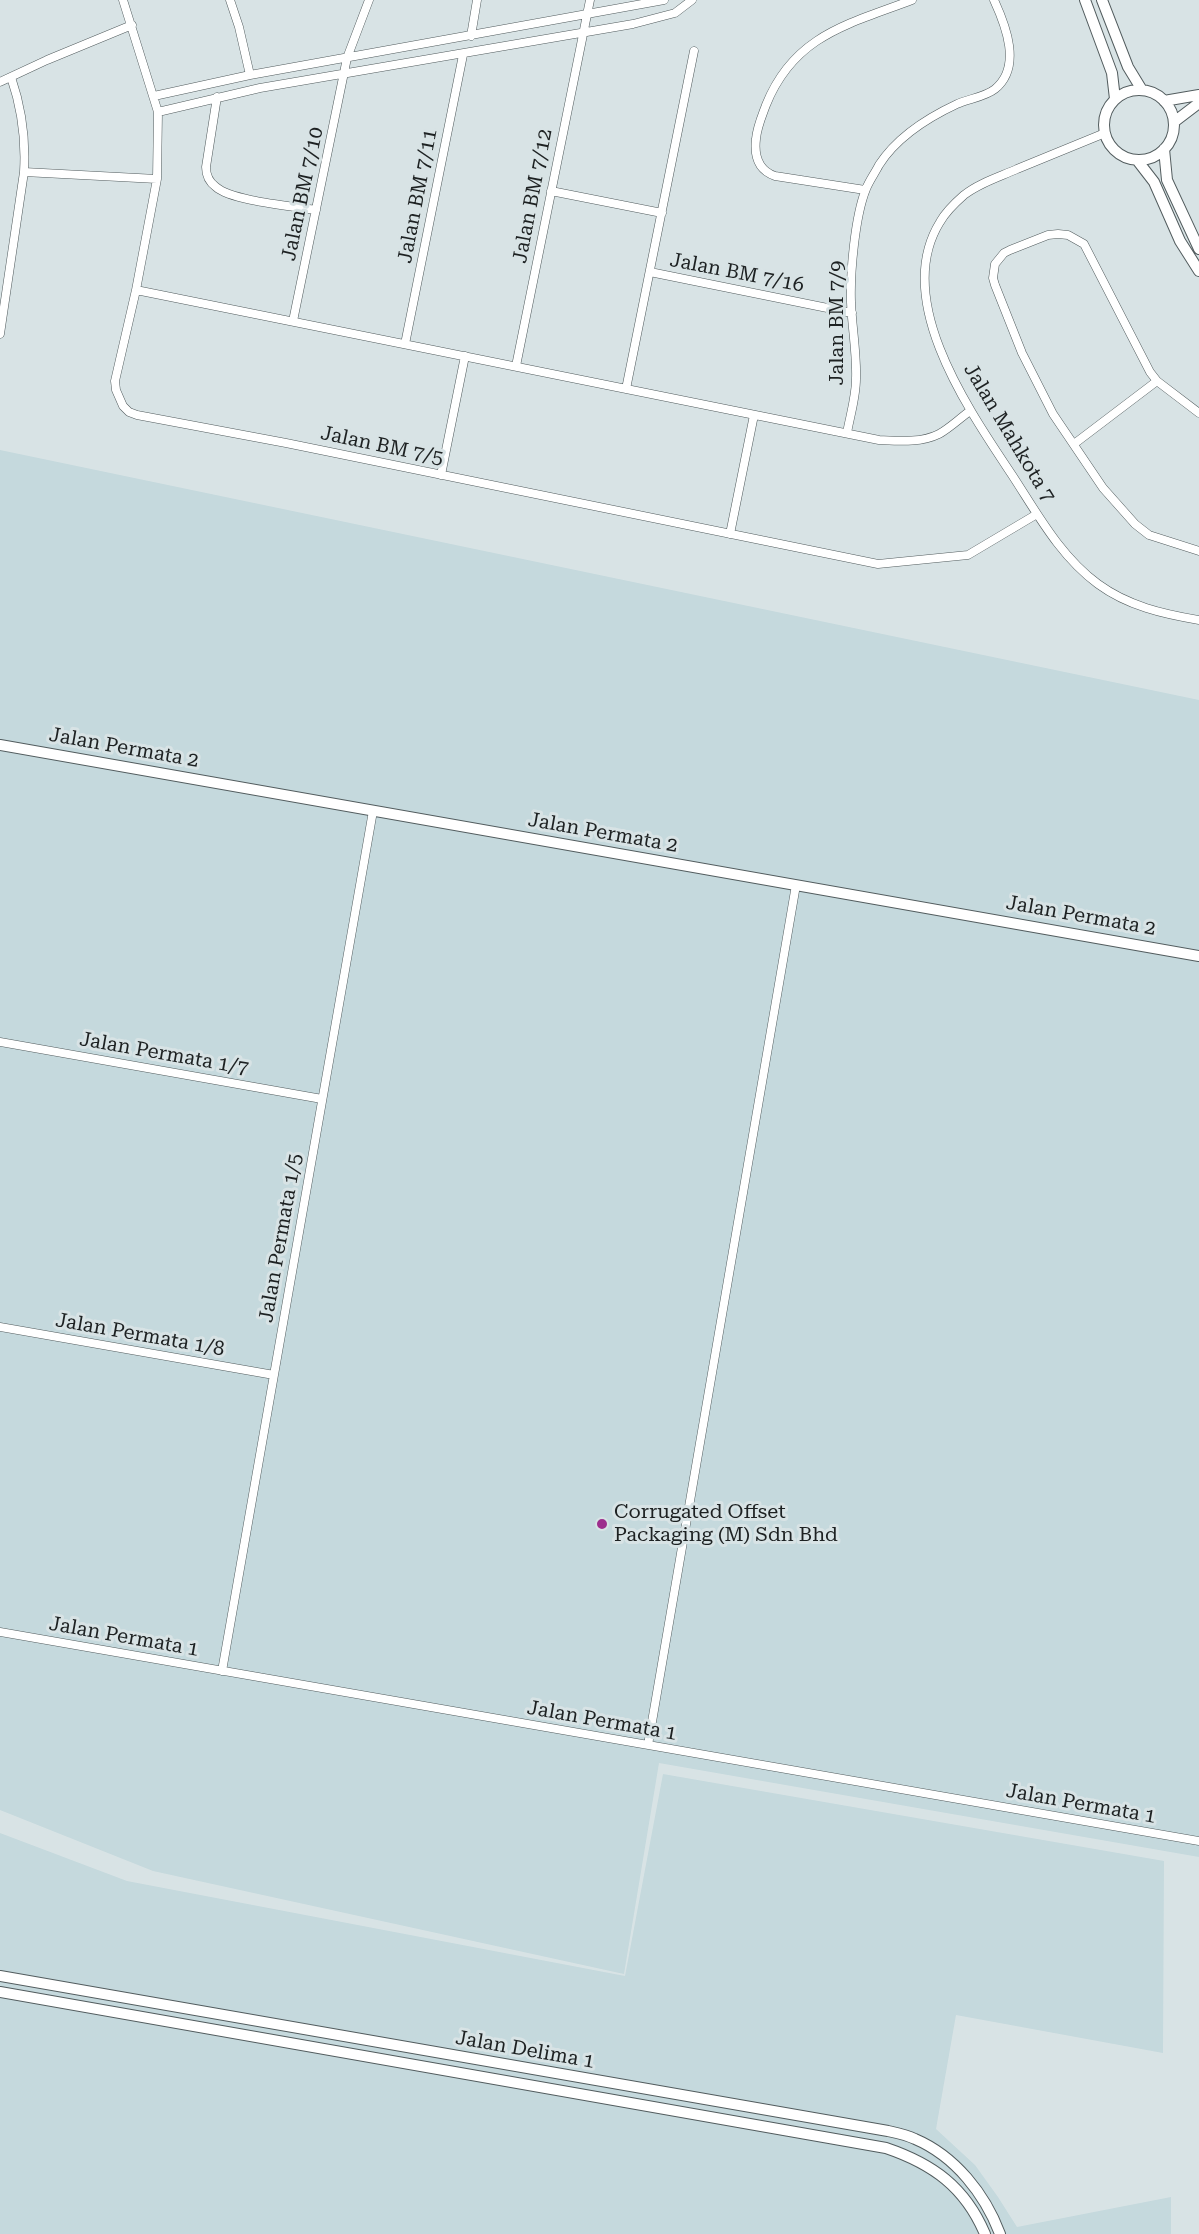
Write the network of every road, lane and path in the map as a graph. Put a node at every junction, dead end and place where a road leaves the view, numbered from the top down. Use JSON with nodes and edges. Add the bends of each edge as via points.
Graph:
{"nodes":[{"id":1,"x":123,"y":0,"type":"edge"},
{"id":2,"x":230,"y":0,"type":"edge"},
{"id":3,"x":369,"y":0,"type":"edge"},
{"id":4,"x":477,"y":0,"type":"edge"},
{"id":5,"x":590,"y":0,"type":"edge"},
{"id":6,"x":664,"y":0,"type":"edge"},
{"id":7,"x":692,"y":0,"type":"edge"},
{"id":8,"x":912,"y":0,"type":"edge"},
{"id":9,"x":994,"y":0,"type":"edge"},
{"id":10,"x":1085,"y":0,"type":"edge"},
{"id":11,"x":1102,"y":0,"type":"edge"},
{"id":12,"x":587,"y":15,"type":"junction"},
{"id":13,"x":132,"y":25,"type":"junction"},
{"id":14,"x":583,"y":33,"type":"junction"},
{"id":15,"x":471,"y":36,"type":"junction"},
{"id":16,"x":694,"y":51,"type":"dead end"},
{"id":17,"x":464,"y":55,"type":"junction"},
{"id":18,"x":347,"y":58,"type":"junction"},
{"id":19,"x":345,"y":74,"type":"junction"},
{"id":20,"x":250,"y":75,"type":"junction"},
{"id":21,"x":11,"y":76,"type":"junction"},
{"id":22,"x":0,"y":82,"type":"edge"},
{"id":23,"x":1142,"y":90,"type":"junction"},
{"id":24,"x":1199,"y":95,"type":"edge"},
{"id":25,"x":154,"y":96,"type":"junction"},
{"id":26,"x":217,"y":98,"type":"junction"},
{"id":27,"x":1115,"y":99,"type":"junction"},
{"id":28,"x":1164,"y":101,"type":"junction"},
{"id":29,"x":1199,"y":103,"type":"edge"},
{"id":30,"x":158,"y":112,"type":"junction"},
{"id":31,"x":1174,"y":122,"type":"junction"},
{"id":32,"x":1105,"y":133,"type":"junction"},
{"id":33,"x":1164,"y":149,"type":"junction"},
{"id":34,"x":1137,"y":160,"type":"junction"},
{"id":35,"x":24,"y":172,"type":"junction"},
{"id":36,"x":157,"y":179,"type":"junction"},
{"id":37,"x":865,"y":190,"type":"junction"},
{"id":38,"x":551,"y":191,"type":"junction"},
{"id":39,"x":316,"y":210,"type":"junction"},
{"id":40,"x":662,"y":213,"type":"junction"},
{"id":41,"x":1199,"y":249,"type":"edge"},
{"id":42,"x":1199,"y":271,"type":"edge"},
{"id":43,"x":650,"y":272,"type":"junction"},
{"id":44,"x":136,"y":290,"type":"junction"},
{"id":45,"x":852,"y":313,"type":"junction"},
{"id":46,"x":293,"y":321,"type":"junction"},
{"id":47,"x":0,"y":334,"type":"edge"},
{"id":48,"x":405,"y":344,"type":"junction"},
{"id":49,"x":465,"y":356,"type":"junction"},
{"id":50,"x":516,"y":366,"type":"junction"},
{"id":51,"x":1157,"y":381,"type":"junction"},
{"id":52,"x":626,"y":389,"type":"junction"},
{"id":53,"x":970,"y":411,"type":"junction"},
{"id":54,"x":1199,"y":413,"type":"edge"},
{"id":55,"x":754,"y":415,"type":"junction"},
{"id":56,"x":847,"y":433,"type":"junction"},
{"id":57,"x":1074,"y":444,"type":"junction"},
{"id":58,"x":441,"y":475,"type":"junction"},
{"id":59,"x":1037,"y":514,"type":"junction"},
{"id":60,"x":730,"y":534,"type":"junction"},
{"id":61,"x":1199,"y":551,"type":"edge"},
{"id":62,"x":1199,"y":620,"type":"edge"},
{"id":63,"x":0,"y":745,"type":"edge"},
{"id":64,"x":373,"y":810,"type":"junction"},
{"id":65,"x":796,"y":885,"type":"junction"},
{"id":66,"x":1199,"y":956,"type":"edge"},
{"id":67,"x":0,"y":1042,"type":"edge"},
{"id":68,"x":322,"y":1099,"type":"junction"},
{"id":69,"x":0,"y":1327,"type":"edge"},
{"id":70,"x":274,"y":1376,"type":"junction"},
{"id":71,"x":0,"y":1632,"type":"edge"},
{"id":72,"x":222,"y":1671,"type":"junction"},
{"id":73,"x":648,"y":1745,"type":"junction"},
{"id":74,"x":1199,"y":1841,"type":"edge"},
{"id":75,"x":0,"y":1976,"type":"edge"},
{"id":76,"x":0,"y":1992,"type":"edge"},
{"id":77,"x":985,"y":2234,"type":"edge"},
{"id":78,"x":1000,"y":2234,"type":"edge"}],
"edges":[{"from":1,"to":13,"type":"street","name":"Jalan BM 7/5"},
{"from":2,"to":20,"type":"street"},
{"from":3,"to":18,"type":"street","name":"Jalan BM 7/10"},
{"from":4,"to":15,"type":"street"},
{"from":5,"to":12,"type":"street","name":"Jalan BM 7/12"},
{"from":6,"to":12,"type":"street"},
{"from":7,"to":14,"type":"street","via":[[672,14]]},
{"from":8,"to":37,"type":"street","via":[[828,32],[811,44],[779,77],[757,128],[756,156],[766,172]]},
{"from":9,"to":37,"type":"street","name":"Jalan BM 7/9","via":[[1008,38],[1010,57],[1003,80],[993,90],[931,117],[907,134],[889,152]]},
{"from":10,"to":27,"type":"street","via":[[1112,73]]},
{"from":11,"to":23,"type":"street","via":[[1128,68]]},
{"from":12,"to":14,"type":"street","name":"Jalan BM 7/12"},
{"from":12,"to":15,"type":"street"},
{"from":13,"to":21,"type":"street"},
{"from":13,"to":25,"type":"street","name":"Jalan BM 7/5"},
{"from":14,"to":17,"type":"street"},
{"from":14,"to":38,"type":"street","name":"Jalan BM 7/12"},
{"from":15,"to":18,"type":"street"},
{"from":16,"to":40,"type":"street"},
{"from":17,"to":19,"type":"street"},
{"from":17,"to":48,"type":"street","name":"Jalan BM 7/11"},
{"from":18,"to":19,"type":"street","name":"Jalan BM 7/10"},
{"from":18,"to":20,"type":"street"},
{"from":19,"to":26,"type":"street"},
{"from":19,"to":39,"type":"street","name":"Jalan BM 7/10"},
{"from":20,"to":25,"type":"street"},
{"from":21,"to":22,"type":"street"},
{"from":21,"to":35,"type":"street","via":[[25,131]]},
{"from":23,"to":27,"type":"street"},
{"from":23,"to":28,"type":"street"},
{"from":24,"to":28,"type":"street"},
{"from":25,"to":30,"type":"street","name":"Jalan BM 7/5"},
{"from":26,"to":30,"type":"street"},
{"from":26,"to":39,"type":"street","via":[[206,167],[213,185],[246,198]]},
{"from":27,"to":32,"type":"street","via":[[1106,115]]},
{"from":28,"to":31,"type":"street"},
{"from":29,"to":31,"type":"street"},
{"from":30,"to":36,"type":"street","name":"Jalan BM 7/5"},
{"from":31,"to":33,"type":"street"},
{"from":32,"to":34,"type":"street","via":[[1116,151]]},
{"from":32,"to":53,"type":"street","name":"Jalan Mahkota 7","via":[[964,195],[933,235],[924,280],[935,338]]},
{"from":33,"to":34,"type":"street"},
{"from":33,"to":41,"type":"street","via":[[1167,180]]},
{"from":34,"to":42,"type":"street","via":[[1154,182],[1179,241]]},
{"from":35,"to":36,"type":"street"},
{"from":35,"to":47,"type":"street"},
{"from":36,"to":44,"type":"street","name":"Jalan BM 7/5"},
{"from":37,"to":45,"type":"street","name":"Jalan BM 7/9","via":[[853,256]]},
{"from":38,"to":40,"type":"street"},
{"from":38,"to":50,"type":"street","name":"Jalan BM 7/12"},
{"from":39,"to":46,"type":"street","name":"Jalan BM 7/10"},
{"from":40,"to":43,"type":"street"},
{"from":43,"to":45,"type":"street","name":"Jalan BM 7/16"},
{"from":43,"to":52,"type":"street"},
{"from":44,"to":46,"type":"street"},
{"from":44,"to":58,"type":"street","name":"Jalan BM 7/5","via":[[115,381],[121,402],[129,412]]},
{"from":45,"to":56,"type":"street","name":"Jalan BM 7/9","via":[[856,379]]},
{"from":46,"to":48,"type":"street"},
{"from":48,"to":49,"type":"street"},
{"from":49,"to":50,"type":"street"},
{"from":49,"to":58,"type":"street"},
{"from":50,"to":52,"type":"street"},
{"from":51,"to":54,"type":"street"},
{"from":51,"to":57,"type":"street"},
{"from":51,"to":57,"type":"street","via":[[1084,244],[1068,235],[1048,235],[1004,253],[995,264],[995,285],[1022,352],[1053,414]]},
{"from":52,"to":55,"type":"street"},
{"from":53,"to":56,"type":"street","via":[[939,434],[920,440],[899,442]]},
{"from":53,"to":59,"type":"street","name":"Jalan Mahkota 7"},
{"from":55,"to":56,"type":"street"},
{"from":55,"to":60,"type":"street"},
{"from":57,"to":61,"type":"street","via":[[1103,488],[1136,524],[1149,535]]},
{"from":58,"to":60,"type":"street","name":"Jalan BM 7/5"},
{"from":59,"to":60,"type":"street","name":"Jalan BM 7/5","via":[[968,555],[878,564]]},
{"from":59,"to":62,"type":"street","name":"Jalan Mahkota 7","via":[[1070,560],[1096,583],[1118,597]]},
{"from":63,"to":64,"type":"street","name":"Jalan Permata 2"},
{"from":64,"to":65,"type":"street","name":"Jalan Permata 2"},
{"from":64,"to":68,"type":"street","name":"Jalan Permata 1/5"},
{"from":65,"to":66,"type":"street","name":"Jalan Permata 2"},
{"from":65,"to":73,"type":"street"},
{"from":67,"to":68,"type":"street","name":"Jalan Permata 1/7"},
{"from":68,"to":70,"type":"street","name":"Jalan Permata 1/5"},
{"from":69,"to":70,"type":"street","name":"Jalan Permata 1/8"},
{"from":70,"to":72,"type":"street","name":"Jalan Permata 1/5"},
{"from":71,"to":72,"type":"street","name":"Jalan Permata 1"},
{"from":72,"to":73,"type":"street","name":"Jalan Permata 1"},
{"from":73,"to":74,"type":"street","name":"Jalan Permata 1"},
{"from":75,"to":78,"type":"street","name":"Jalan Delima 1","via":[[888,2131],[914,2138],[946,2158],[969,2180],[989,2208]]},
{"from":76,"to":77,"type":"street","name":"Jalan Delima 1","via":[[886,2148],[911,2156],[948,2180],[970,2206]]}]}
